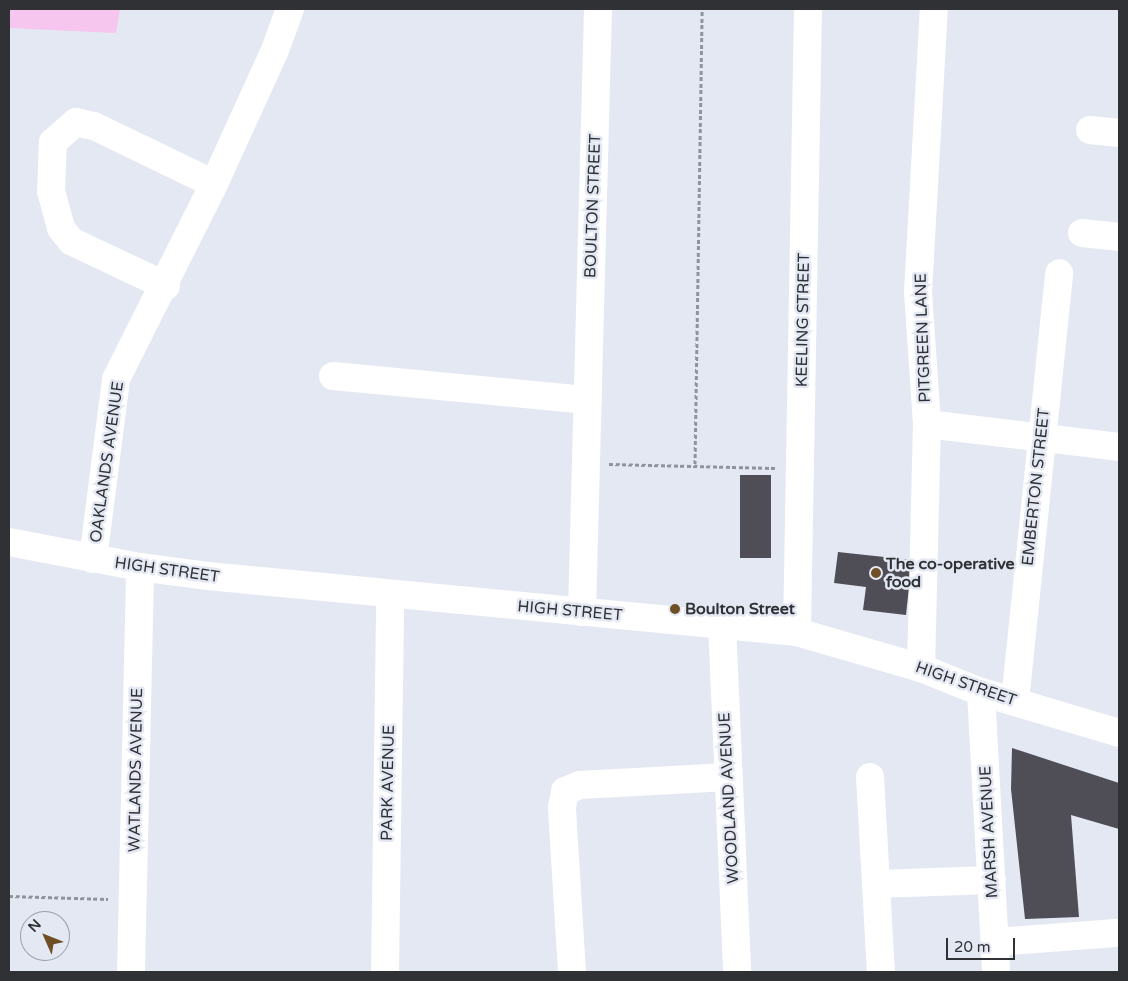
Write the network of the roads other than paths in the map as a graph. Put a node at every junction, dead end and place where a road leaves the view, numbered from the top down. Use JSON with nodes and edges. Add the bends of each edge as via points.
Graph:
{"nodes":[{"id":1,"x":290,"y":9,"type":"edge"},
{"id":2,"x":598,"y":9,"type":"edge"},
{"id":3,"x":808,"y":9,"type":"edge"},
{"id":4,"x":934,"y":9,"type":"edge"},
{"id":5,"x":1090,"y":130,"type":"dead end"},
{"id":6,"x":1119,"y":133,"type":"edge"},
{"id":7,"x":214,"y":184,"type":"junction"},
{"id":8,"x":1082,"y":233,"type":"dead end"},
{"id":9,"x":1119,"y":237,"type":"edge"},
{"id":10,"x":1059,"y":273,"type":"dead end"},
{"id":11,"x":166,"y":286,"type":"junction"},
{"id":12,"x":333,"y":376,"type":"dead end"},
{"id":13,"x":588,"y":400,"type":"junction"},
{"id":14,"x":927,"y":424,"type":"junction"},
{"id":15,"x":1040,"y":439,"type":"junction"},
{"id":16,"x":1119,"y":447,"type":"edge"},
{"id":17,"x":9,"y":542,"type":"edge"},
{"id":18,"x":93,"y":558,"type":"junction"},
{"id":19,"x":140,"y":567,"type":"junction"},
{"id":20,"x":390,"y":594,"type":"junction"},
{"id":21,"x":582,"y":612,"type":"junction"},
{"id":22,"x":722,"y":624,"type":"junction"},
{"id":23,"x":797,"y":632,"type":"junction"},
{"id":24,"x":921,"y":668,"type":"junction"},
{"id":25,"x":981,"y":692,"type":"junction"},
{"id":26,"x":1015,"y":701,"type":"junction"},
{"id":27,"x":1119,"y":733,"type":"edge"},
{"id":28,"x":870,"y":777,"type":"dead end"},
{"id":29,"x":728,"y":778,"type":"junction"},
{"id":30,"x":992,"y":880,"type":"junction"},
{"id":31,"x":877,"y":884,"type":"junction"},
{"id":32,"x":1116,"y":933,"type":"dead end"},
{"id":33,"x":995,"y":942,"type":"junction"},
{"id":34,"x":132,"y":972,"type":"edge"},
{"id":35,"x":386,"y":972,"type":"edge"},
{"id":36,"x":572,"y":972,"type":"edge"},
{"id":37,"x":737,"y":972,"type":"edge"},
{"id":38,"x":881,"y":972,"type":"edge"},
{"id":39,"x":996,"y":972,"type":"edge"}],
"edges":[{"from":1,"to":7,"type":"street","name":"OAKLANDS AVENUE","via":[[275,50]]},
{"from":2,"to":13,"type":"street","name":"BOULTON STREET"},
{"from":3,"to":23,"type":"street","name":"KEELING STREET"},
{"from":4,"to":14,"type":"street","name":"PITGREEN LANE","via":[[918,292]]},
{"from":5,"to":6,"type":"street"},
{"from":7,"to":11,"type":"street","name":"OAKLANDS AVENUE"},
{"from":7,"to":11,"type":"street","via":[[94,126],[76,122],[53,142],[51,191],[61,228],[71,240]]},
{"from":8,"to":9,"type":"street"},
{"from":10,"to":15,"type":"street","name":"EMBERTON STREET"},
{"from":11,"to":18,"type":"street","name":"OAKLANDS AVENUE","via":[[116,379]]},
{"from":12,"to":13,"type":"street"},
{"from":13,"to":21,"type":"street","name":"BOULTON STREET"},
{"from":14,"to":15,"type":"street"},
{"from":14,"to":24,"type":"street","name":"PITGREEN LANE"},
{"from":15,"to":16,"type":"street"},
{"from":15,"to":26,"type":"street","name":"EMBERTON STREET"},
{"from":17,"to":18,"type":"street","name":"HIGH STREET"},
{"from":18,"to":19,"type":"street","name":"HIGH STREET"},
{"from":19,"to":20,"type":"street","name":"HIGH STREET"},
{"from":19,"to":34,"type":"street","name":"WATLANDS AVENUE"},
{"from":20,"to":21,"type":"street","name":"HIGH STREET"},
{"from":20,"to":35,"type":"street","name":"PARK AVENUE"},
{"from":21,"to":22,"type":"street","name":"HIGH STREET"},
{"from":22,"to":23,"type":"street","name":"HIGH STREET"},
{"from":22,"to":29,"type":"street","name":"WOODLAND AVENUE"},
{"from":23,"to":24,"type":"street","name":"HIGH STREET"},
{"from":24,"to":25,"type":"street","name":"HIGH STREET"},
{"from":25,"to":26,"type":"street","name":"HIGH STREET"},
{"from":25,"to":30,"type":"street","name":"MARSH AVENUE"},
{"from":26,"to":27,"type":"street","name":"HIGH STREET"},
{"from":28,"to":31,"type":"street"},
{"from":29,"to":36,"type":"street","via":[[580,785],[565,791],[562,807]]},
{"from":29,"to":37,"type":"street","name":"WOODLAND AVENUE"},
{"from":30,"to":31,"type":"street"},
{"from":30,"to":33,"type":"street","name":"MARSH AVENUE"},
{"from":31,"to":38,"type":"street"},
{"from":32,"to":33,"type":"street"},
{"from":33,"to":39,"type":"street","name":"MARSH AVENUE"}]}
